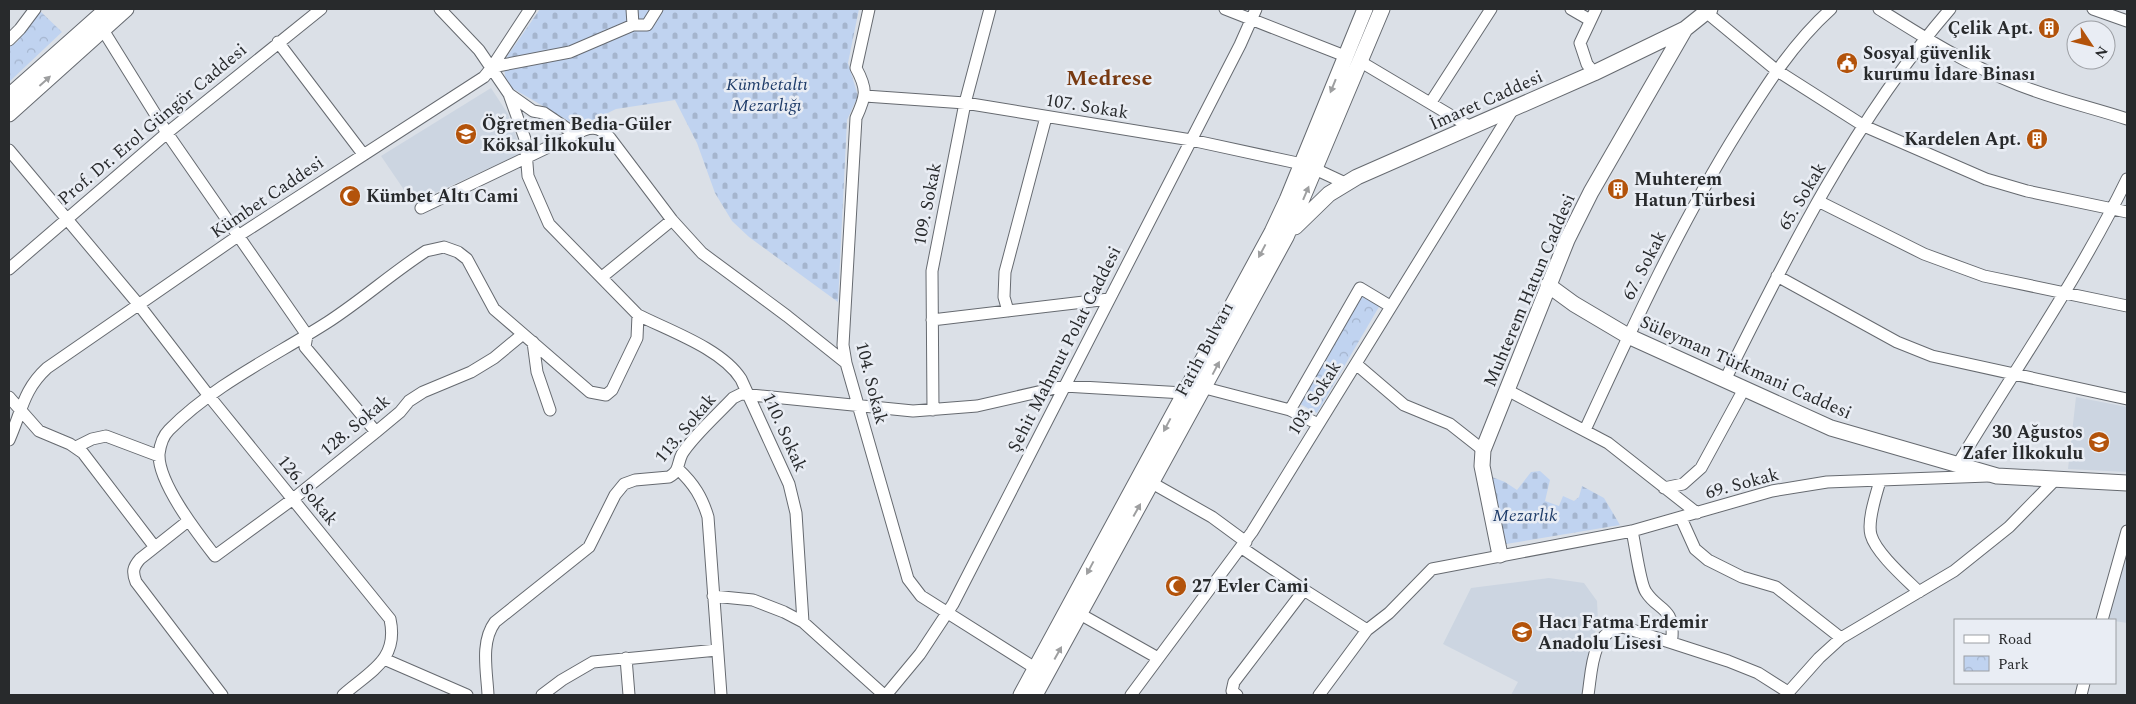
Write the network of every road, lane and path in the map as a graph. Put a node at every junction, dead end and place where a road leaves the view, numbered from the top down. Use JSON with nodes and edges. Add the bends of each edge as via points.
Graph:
{"nodes":[{"id":1,"x":35,"y":9,"type":"edge"},
{"id":2,"x":107,"y":9,"type":"edge"},
{"id":3,"x":126,"y":9,"type":"edge"},
{"id":4,"x":321,"y":9,"type":"edge"},
{"id":5,"x":440,"y":9,"type":"edge"},
{"id":6,"x":530,"y":9,"type":"edge"},
{"id":7,"x":632,"y":9,"type":"edge"},
{"id":8,"x":657,"y":9,"type":"edge"},
{"id":9,"x":869,"y":9,"type":"edge"},
{"id":10,"x":990,"y":9,"type":"edge"},
{"id":11,"x":1225,"y":9,"type":"edge"},
{"id":12,"x":1365,"y":9,"type":"edge"},
{"id":13,"x":1382,"y":9,"type":"edge"},
{"id":14,"x":1491,"y":9,"type":"edge"},
{"id":15,"x":1571,"y":9,"type":"edge"},
{"id":16,"x":1596,"y":9,"type":"edge"},
{"id":17,"x":1831,"y":9,"type":"edge"},
{"id":18,"x":1879,"y":9,"type":"edge"},
{"id":19,"x":1950,"y":9,"type":"edge"},
{"id":20,"x":2092,"y":9,"type":"edge"},
{"id":21,"x":1708,"y":10,"type":"edge"},
{"id":22,"x":1254,"y":13,"type":"edge"},
{"id":23,"x":1590,"y":20,"type":"junction"},
{"id":24,"x":2127,"y":21,"type":"edge"},
{"id":25,"x":633,"y":25,"type":"junction"},
{"id":26,"x":1685,"y":29,"type":"junction"},
{"id":27,"x":103,"y":30,"type":"junction"},
{"id":28,"x":1925,"y":38,"type":"junction"},
{"id":29,"x":9,"y":40,"type":"edge"},
{"id":30,"x":278,"y":42,"type":"junction"},
{"id":31,"x":1345,"y":56,"type":"junction"},
{"id":32,"x":1361,"y":62,"type":"junction"},
{"id":33,"x":492,"y":67,"type":"junction"},
{"id":34,"x":1776,"y":70,"type":"junction"},
{"id":35,"x":1594,"y":73,"type":"junction"},
{"id":36,"x":509,"y":94,"type":"junction"},
{"id":37,"x":9,"y":96,"type":"edge"},
{"id":38,"x":865,"y":96,"type":"junction"},
{"id":39,"x":1431,"y":102,"type":"junction"},
{"id":40,"x":965,"y":103,"type":"junction"},
{"id":41,"x":1513,"y":109,"type":"junction"},
{"id":42,"x":9,"y":114,"type":"edge"},
{"id":43,"x":1046,"y":117,"type":"junction"},
{"id":44,"x":2127,"y":119,"type":"edge"},
{"id":45,"x":1864,"y":126,"type":"junction"},
{"id":46,"x":1472,"y":128,"type":"junction"},
{"id":47,"x":167,"y":133,"type":"junction"},
{"id":48,"x":575,"y":134,"type":"junction"},
{"id":49,"x":1191,"y":140,"type":"junction"},
{"id":50,"x":9,"y":150,"type":"edge"},
{"id":51,"x":363,"y":154,"type":"junction"},
{"id":52,"x":526,"y":159,"type":"junction"},
{"id":53,"x":1309,"y":166,"type":"junction"},
{"id":54,"x":2127,"y":179,"type":"edge"},
{"id":55,"x":1345,"y":183,"type":"junction"},
{"id":56,"x":1818,"y":201,"type":"junction"},
{"id":57,"x":421,"y":208,"type":"dead end"},
{"id":58,"x":2112,"y":209,"type":"junction"},
{"id":59,"x":2127,"y":212,"type":"edge"},
{"id":60,"x":67,"y":217,"type":"junction"},
{"id":61,"x":672,"y":220,"type":"junction"},
{"id":62,"x":238,"y":236,"type":"junction"},
{"id":63,"x":1286,"y":238,"type":"junction"},
{"id":64,"x":9,"y":269,"type":"edge"},
{"id":65,"x":1777,"y":276,"type":"junction"},
{"id":66,"x":602,"y":277,"type":"junction"},
{"id":67,"x":1548,"y":285,"type":"junction"},
{"id":68,"x":2063,"y":294,"type":"junction"},
{"id":69,"x":1109,"y":300,"type":"junction"},
{"id":70,"x":139,"y":305,"type":"junction"},
{"id":71,"x":1390,"y":306,"type":"junction"},
{"id":72,"x":2127,"y":306,"type":"edge"},
{"id":73,"x":1008,"y":311,"type":"junction"},
{"id":74,"x":638,"y":315,"type":"junction"},
{"id":75,"x":932,"y":320,"type":"junction"},
{"id":76,"x":524,"y":334,"type":"junction"},
{"id":77,"x":307,"y":335,"type":"junction"},
{"id":78,"x":1628,"y":336,"type":"junction"},
{"id":79,"x":533,"y":342,"type":"junction"},
{"id":80,"x":846,"y":363,"type":"junction"},
{"id":81,"x":1356,"y":364,"type":"junction"},
{"id":82,"x":2012,"y":374,"type":"junction"},
{"id":83,"x":1726,"y":380,"type":"junction"},
{"id":84,"x":1064,"y":386,"type":"junction"},
{"id":85,"x":1205,"y":388,"type":"junction"},
{"id":86,"x":1744,"y":389,"type":"junction"},
{"id":87,"x":1506,"y":390,"type":"junction"},
{"id":88,"x":1184,"y":393,"type":"junction"},
{"id":89,"x":749,"y":394,"type":"junction"},
{"id":90,"x":209,"y":396,"type":"junction"},
{"id":91,"x":9,"y":397,"type":"edge"},
{"id":92,"x":2127,"y":399,"type":"edge"},
{"id":93,"x":858,"y":405,"type":"junction"},
{"id":94,"x":550,"y":410,"type":"dead end"},
{"id":95,"x":933,"y":410,"type":"junction"},
{"id":96,"x":1290,"y":410,"type":"junction"},
{"id":97,"x":21,"y":412,"type":"junction"},
{"id":98,"x":1318,"y":424,"type":"junction"},
{"id":99,"x":1585,"y":430,"type":"junction"},
{"id":100,"x":376,"y":432,"type":"junction"},
{"id":101,"x":9,"y":440,"type":"edge"},
{"id":102,"x":76,"y":447,"type":"junction"},
{"id":103,"x":1483,"y":450,"type":"junction"},
{"id":104,"x":159,"y":456,"type":"junction"},
{"id":105,"x":1958,"y":464,"type":"junction"},
{"id":106,"x":678,"y":469,"type":"junction"},
{"id":107,"x":1997,"y":476,"type":"junction"},
{"id":108,"x":2056,"y":479,"type":"junction"},
{"id":109,"x":1880,"y":481,"type":"junction"},
{"id":110,"x":1152,"y":483,"type":"junction"},
{"id":111,"x":2127,"y":483,"type":"edge"},
{"id":112,"x":1664,"y":488,"type":"junction"},
{"id":113,"x":292,"y":499,"type":"junction"},
{"id":114,"x":1697,"y":513,"type":"junction"},
{"id":115,"x":1681,"y":518,"type":"junction"},
{"id":116,"x":188,"y":521,"type":"junction"},
{"id":117,"x":1632,"y":531,"type":"junction"},
{"id":118,"x":2127,"y":531,"type":"edge"},
{"id":119,"x":1244,"y":545,"type":"junction"},
{"id":120,"x":154,"y":546,"type":"junction"},
{"id":121,"x":1500,"y":555,"type":"junction"},
{"id":122,"x":1304,"y":590,"type":"junction"},
{"id":123,"x":1919,"y":592,"type":"junction"},
{"id":124,"x":713,"y":596,"type":"junction"},
{"id":125,"x":947,"y":614,"type":"junction"},
{"id":126,"x":1080,"y":614,"type":"junction"},
{"id":127,"x":2102,"y":619,"type":"edge"},
{"id":128,"x":803,"y":622,"type":"junction"},
{"id":129,"x":1367,"y":630,"type":"junction"},
{"id":130,"x":1841,"y":638,"type":"junction"},
{"id":131,"x":1668,"y":641,"type":"junction"},
{"id":132,"x":717,"y":650,"type":"junction"},
{"id":133,"x":626,"y":658,"type":"junction"},
{"id":134,"x":1158,"y":658,"type":"junction"},
{"id":135,"x":384,"y":659,"type":"junction"},
{"id":136,"x":1035,"y":668,"type":"junction"},
{"id":137,"x":1787,"y":694,"type":"edge"},
{"id":138,"x":222,"y":695,"type":"edge"},
{"id":139,"x":342,"y":695,"type":"edge"},
{"id":140,"x":467,"y":695,"type":"edge"},
{"id":141,"x":488,"y":695,"type":"edge"},
{"id":142,"x":542,"y":695,"type":"edge"},
{"id":143,"x":629,"y":695,"type":"edge"},
{"id":144,"x":721,"y":695,"type":"edge"},
{"id":145,"x":885,"y":695,"type":"edge"},
{"id":146,"x":1021,"y":695,"type":"edge"},
{"id":147,"x":1034,"y":695,"type":"edge"},
{"id":148,"x":1131,"y":695,"type":"edge"},
{"id":149,"x":1237,"y":695,"type":"edge"},
{"id":150,"x":1319,"y":695,"type":"edge"},
{"id":151,"x":1588,"y":695,"type":"edge"}],
"edges":[{"from":1,"to":29,"type":"street"},
{"from":2,"to":37,"type":"main road"},
{"from":3,"to":27,"type":"main road"},
{"from":4,"to":30,"type":"street","name":"Prof. Dr. Erol Güngör Caddesi"},
{"from":5,"to":33,"type":"street"},
{"from":6,"to":33,"type":"street","name":"Kümbet Caddesi"},
{"from":7,"to":25,"type":"street"},
{"from":8,"to":25,"type":"street","via":[[647,25]]},
{"from":9,"to":38,"type":"street","via":[[856,68],[863,81]]},
{"from":10,"to":40,"type":"street","name":"109. Sokak"},
{"from":11,"to":22,"type":"street"},
{"from":12,"to":31,"type":"main road","name":"Fatih Bulvarı"},
{"from":13,"to":32,"type":"main road","name":"Fatih Bulvarı"},
{"from":14,"to":39,"type":"street"},
{"from":15,"to":23,"type":"street"},
{"from":16,"to":23,"type":"street"},
{"from":17,"to":34,"type":"street","name":"67. Sokak"},
{"from":18,"to":28,"type":"street"},
{"from":19,"to":28,"type":"street","name":"65. Sokak"},
{"from":20,"to":24,"type":"street"},
{"from":21,"to":26,"type":"main road","name":"İmaret Caddesi"},
{"from":21,"to":34,"type":"street"},
{"from":22,"to":31,"type":"street"},
{"from":22,"to":49,"type":"street","name":"Şehit Mahmut Polat Caddesi"},
{"from":23,"to":35,"type":"street","via":[[1580,43],[1587,64]]},
{"from":25,"to":33,"type":"street","via":[[570,52]]},
{"from":26,"to":35,"type":"main road","name":"İmaret Caddesi"},
{"from":26,"to":67,"type":"main road","name":"Muhterem Hatun Caddesi","via":[[1591,192]]},
{"from":42,"to":27,"type":"main road","one_way":true},
{"from":27,"to":47,"type":"street"},
{"from":28,"to":44,"type":"street","via":[[2015,84]]},
{"from":28,"to":45,"type":"street","name":"65. Sokak"},
{"from":30,"to":47,"type":"street","name":"Prof. Dr. Erol Güngör Caddesi"},
{"from":30,"to":51,"type":"street"},
{"from":31,"to":53,"type":"main road","name":"Fatih Bulvarı","one_way":true},
{"from":32,"to":39,"type":"street"},
{"from":32,"to":53,"type":"main road","name":"Fatih Bulvarı"},
{"from":33,"to":36,"type":"street"},
{"from":33,"to":51,"type":"street","name":"Kümbet Caddesi","via":[[484,77]]},
{"from":34,"to":45,"type":"street"},
{"from":34,"to":78,"type":"street","name":"67. Sokak","via":[[1704,186]]},
{"from":35,"to":41,"type":"main road","name":"İmaret Caddesi"},
{"from":36,"to":48,"type":"street"},
{"from":36,"to":52,"type":"street","name":"110. Sokak","via":[[520,121]]},
{"from":38,"to":40,"type":"street","name":"107. Sokak"},
{"from":38,"to":80,"type":"street","name":"104. Sokak","via":[[856,118],[843,345]]},
{"from":39,"to":46,"type":"street"},
{"from":40,"to":43,"type":"street","name":"107. Sokak"},
{"from":40,"to":75,"type":"street","name":"109. Sokak","via":[[932,271]]},
{"from":41,"to":46,"type":"main road","name":"İmaret Caddesi"},
{"from":41,"to":71,"type":"street","name":"103. Sokak"},
{"from":43,"to":49,"type":"street","name":"107. Sokak"},
{"from":43,"to":73,"type":"street","via":[[1005,272],[1004,297]]},
{"from":45,"to":56,"type":"street","name":"65. Sokak"},
{"from":45,"to":58,"type":"street","via":[[1986,179]]},
{"from":46,"to":55,"type":"main road","name":"İmaret Caddesi"},
{"from":47,"to":60,"type":"street","name":"Prof. Dr. Erol Güngör Caddesi"},
{"from":47,"to":62,"type":"street"},
{"from":48,"to":52,"type":"street"},
{"from":48,"to":61,"type":"street","via":[[592,127],[605,133]]},
{"from":49,"to":53,"type":"street","name":"107. Sokak"},
{"from":49,"to":69,"type":"street","name":"Şehit Mahmut Polat Caddesi"},
{"from":50,"to":60,"type":"street","name":"126. Sokak"},
{"from":51,"to":62,"type":"street","name":"Kümbet Caddesi"},
{"from":52,"to":57,"type":"street"},
{"from":52,"to":66,"type":"street","name":"110. Sokak","via":[[531,184],[550,224]]},
{"from":53,"to":55,"type":"street","name":"107. Sokak"},
{"from":63,"to":53,"type":"main road","name":"Fatih Bulvarı","one_way":true},
{"from":53,"to":88,"type":"main road","name":"Fatih Bulvarı","one_way":true},
{"from":54,"to":58,"type":"street"},
{"from":55,"to":63,"type":"main road","name":"İmaret Caddesi","via":[[1316,206]]},
{"from":56,"to":65,"type":"street","name":"65. Sokak"},
{"from":56,"to":68,"type":"street","via":[[1924,254],[1984,276]]},
{"from":58,"to":59,"type":"street"},
{"from":58,"to":68,"type":"street"},
{"from":60,"to":64,"type":"street","name":"Prof. Dr. Erol Güngör Caddesi"},
{"from":60,"to":70,"type":"street","name":"126. Sokak"},
{"from":61,"to":66,"type":"street"},
{"from":61,"to":80,"type":"street","via":[[702,253]]},
{"from":62,"to":70,"type":"street","name":"Kümbet Caddesi"},
{"from":62,"to":77,"type":"street"},
{"from":85,"to":63,"type":"main road","name":"Fatih Bulvarı","one_way":true},
{"from":65,"to":82,"type":"street","via":[[1896,342],[1932,356]]},
{"from":65,"to":83,"type":"street","name":"65. Sokak"},
{"from":66,"to":74,"type":"street","name":"110. Sokak"},
{"from":67,"to":78,"type":"main road","name":"Süleyman Türkmani Caddesi"},
{"from":67,"to":87,"type":"main road","name":"Muhterem Hatun Caddesi"},
{"from":68,"to":72,"type":"street"},
{"from":68,"to":82,"type":"street"},
{"from":69,"to":73,"type":"street"},
{"from":69,"to":84,"type":"street","name":"Şehit Mahmut Polat Caddesi"},
{"from":70,"to":90,"type":"street","name":"126. Sokak"},
{"from":70,"to":97,"type":"street","name":"Kümbet Caddesi","via":[[47,368],[26,392]]},
{"from":71,"to":81,"type":"street","name":"103. Sokak"},
{"from":71,"to":96,"type":"street","via":[[1360,288]]},
{"from":73,"to":75,"type":"street"},
{"from":74,"to":79,"type":"street","via":[[637,338],[630,357],[617,384],[606,395],[590,392]]},
{"from":74,"to":89,"type":"street","name":"110. Sokak","via":[[734,367]]},
{"from":75,"to":95,"type":"street","name":"109. Sokak"},
{"from":76,"to":77,"type":"street","via":[[494,309],[467,259],[444,247],[426,251]]},
{"from":76,"to":79,"type":"street"},
{"from":76,"to":100,"type":"street","name":"128. Sokak","via":[[471,372],[409,401]]},
{"from":77,"to":90,"type":"street"},
{"from":77,"to":100,"type":"street","via":[[305,346]]},
{"from":78,"to":83,"type":"main road","name":"Süleyman Türkmani Caddesi"},
{"from":78,"to":99,"type":"street","name":"67. Sokak"},
{"from":79,"to":94,"type":"street","via":[[537,372]]},
{"from":80,"to":93,"type":"street","name":"104. Sokak"},
{"from":81,"to":98,"type":"street","name":"103. Sokak"},
{"from":81,"to":103,"type":"street","via":[[1404,405],[1450,424]]},
{"from":82,"to":92,"type":"street"},
{"from":82,"to":105,"type":"street"},
{"from":83,"to":86,"type":"main road","name":"Süleyman Türkmani Caddesi"},
{"from":84,"to":88,"type":"street"},
{"from":84,"to":95,"type":"street","via":[[977,406]]},
{"from":84,"to":125,"type":"street","name":"Şehit Mahmut Polat Caddesi"},
{"from":85,"to":96,"type":"street"},
{"from":85,"to":110,"type":"main road","name":"Fatih Bulvarı"},
{"from":86,"to":105,"type":"main road","name":"Süleyman Türkmani Caddesi","via":[[1831,428]]},
{"from":86,"to":112,"type":"street","via":[[1701,468],[1683,484]]},
{"from":87,"to":99,"type":"street"},
{"from":87,"to":103,"type":"main road","name":"Muhterem Hatun Caddesi"},
{"from":88,"to":136,"type":"main road","name":"Fatih Bulvarı","one_way":true},
{"from":89,"to":93,"type":"street"},
{"from":89,"to":106,"type":"street","name":"113. Sokak","via":[[733,398],[683,453]]},
{"from":89,"to":128,"type":"street","name":"110. Sokak","via":[[789,484],[794,506]]},
{"from":90,"to":104,"type":"street","via":[[167,432]]},
{"from":90,"to":113,"type":"street","name":"126. Sokak"},
{"from":91,"to":97,"type":"street"},
{"from":93,"to":95,"type":"street"},
{"from":93,"to":125,"type":"street","name":"104. Sokak","via":[[908,579],[921,596]]},
{"from":96,"to":98,"type":"street"},
{"from":97,"to":101,"type":"street","name":"Kümbet Caddesi"},
{"from":97,"to":102,"type":"street","via":[[40,431]]},
{"from":98,"to":119,"type":"street","name":"103. Sokak"},
{"from":99,"to":112,"type":"street","via":[[1608,443]]},
{"from":100,"to":113,"type":"street","name":"128. Sokak"},
{"from":102,"to":104,"type":"street","via":[[106,436]]},
{"from":102,"to":120,"type":"street","via":[[89,459]]},
{"from":103,"to":121,"type":"main road","name":"Muhterem Hatun Caddesi","via":[[1482,466]]},
{"from":104,"to":116,"type":"street","via":[[170,489]]},
{"from":105,"to":107,"type":"main road","name":"Süleyman Türkmani Caddesi"},
{"from":106,"to":124,"type":"street","via":[[694,485],[708,518]]},
{"from":106,"to":141,"type":"street","name":"113. Sokak","via":[[669,477],[624,484],[615,495],[589,547],[495,622],[486,643]]},
{"from":107,"to":108,"type":"main road","name":"Süleyman Türkmani Caddesi"},
{"from":107,"to":109,"type":"street","name":"69. Sokak"},
{"from":108,"to":111,"type":"main road","name":"Süleyman Türkmani Caddesi"},
{"from":108,"to":123,"type":"street","via":[[1990,543],[1954,571]]},
{"from":109,"to":114,"type":"street","name":"69. Sokak","via":[[1827,482],[1772,491]]},
{"from":109,"to":123,"type":"street","via":[[1872,509],[1871,535],[1890,564]]},
{"from":110,"to":119,"type":"street","via":[[1212,518]]},
{"from":126,"to":110,"type":"main road","name":"Fatih Bulvarı","one_way":true},
{"from":112,"to":114,"type":"street"},
{"from":113,"to":116,"type":"street","name":"128. Sokak","via":[[215,556]]},
{"from":113,"to":135,"type":"street","name":"126. Sokak","via":[[390,619],[393,641]]},
{"from":114,"to":115,"type":"street","name":"69. Sokak"},
{"from":115,"to":117,"type":"street","name":"69. Sokak"},
{"from":115,"to":130,"type":"street","via":[[1695,549],[1708,560],[1742,577],[1776,587]]},
{"from":116,"to":120,"type":"street"},
{"from":117,"to":121,"type":"street","name":"69. Sokak"},
{"from":117,"to":131,"type":"street","via":[[1645,592],[1672,622],[1672,637]]},
{"from":118,"to":127,"type":"street"},
{"from":119,"to":122,"type":"street"},
{"from":119,"to":134,"type":"street","name":"103. Sokak"},
{"from":120,"to":138,"type":"street","via":[[134,566],[136,582]]},
{"from":121,"to":129,"type":"street","name":"69. Sokak","via":[[1432,569],[1389,613]]},
{"from":122,"to":129,"type":"street"},
{"from":122,"to":149,"type":"street","via":[[1234,682],[1232,691]]},
{"from":123,"to":130,"type":"street"},
{"from":124,"to":128,"type":"street","via":[[753,600]]},
{"from":124,"to":132,"type":"street"},
{"from":125,"to":136,"type":"street","name":"104. Sokak"},
{"from":125,"to":145,"type":"street","name":"Şehit Mahmut Polat Caddesi","via":[[920,654]]},
{"from":126,"to":134,"type":"street"},
{"from":147,"to":126,"type":"main road","name":"Fatih Bulvarı","one_way":true},
{"from":128,"to":145,"type":"street"},
{"from":129,"to":150,"type":"street","name":"69. Sokak"},
{"from":130,"to":137,"type":"street"},
{"from":131,"to":137,"type":"street","via":[[1758,673]]},
{"from":131,"to":151,"type":"street","via":[[1623,627],[1607,632],[1599,641],[1594,656]]},
{"from":132,"to":133,"type":"street"},
{"from":132,"to":144,"type":"street"},
{"from":133,"to":142,"type":"street","via":[[593,662]]},
{"from":133,"to":143,"type":"street"},
{"from":134,"to":148,"type":"street","name":"103. Sokak"},
{"from":135,"to":139,"type":"street","name":"126. Sokak"},
{"from":135,"to":140,"type":"street"},
{"from":136,"to":146,"type":"main road","name":"Fatih Bulvarı"}]}
